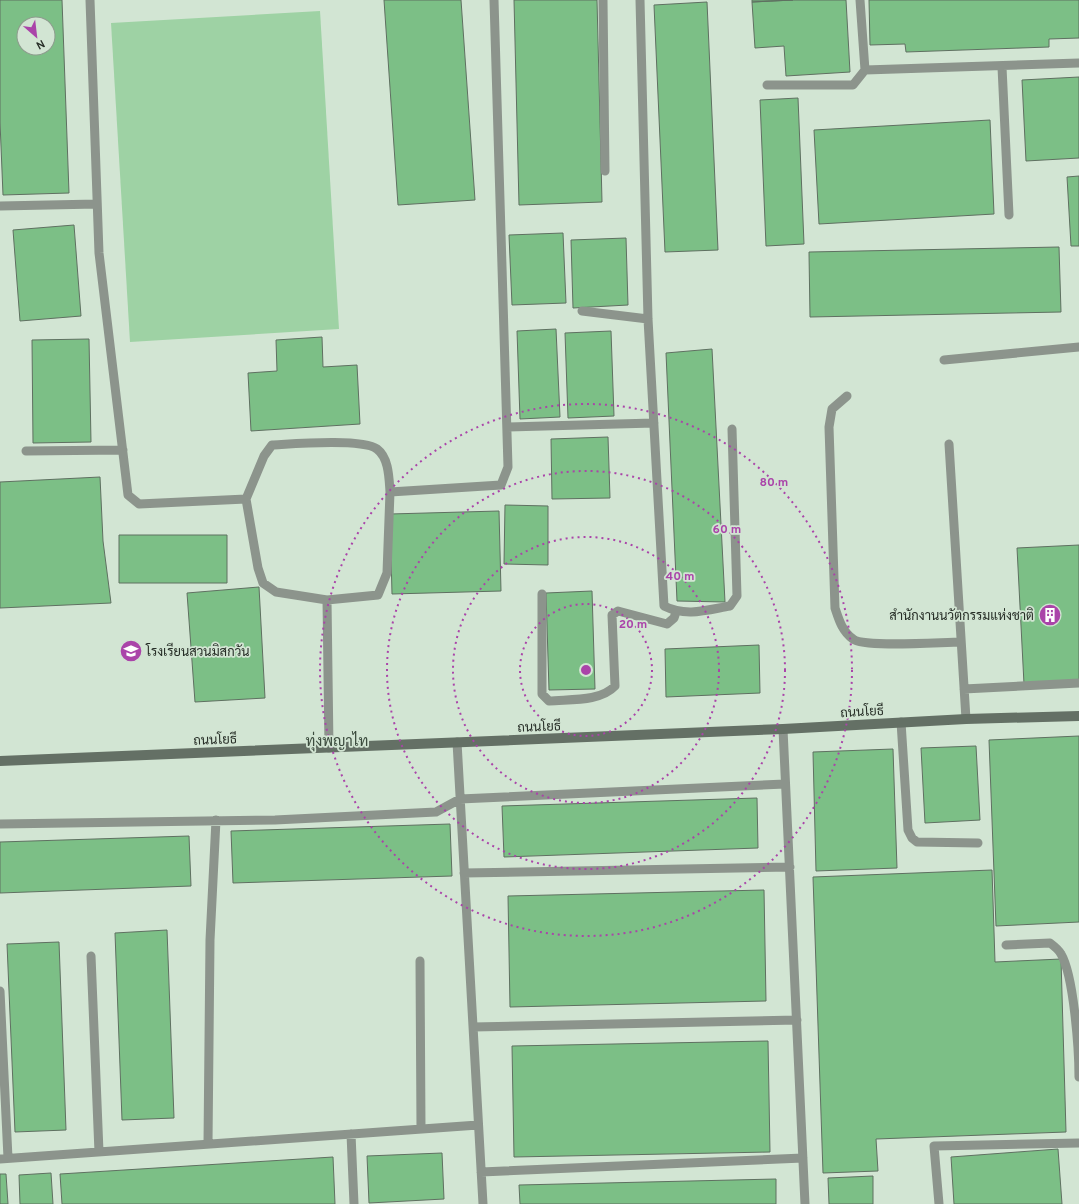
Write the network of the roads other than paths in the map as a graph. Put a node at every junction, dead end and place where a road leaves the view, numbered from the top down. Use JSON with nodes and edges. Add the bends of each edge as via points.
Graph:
{"nodes":[{"id":1,"x":90,"y":0,"type":"edge"},
{"id":2,"x":494,"y":0,"type":"edge"},
{"id":3,"x":603,"y":0,"type":"edge"},
{"id":4,"x":640,"y":0,"type":"edge"},
{"id":5,"x":860,"y":0,"type":"edge"},
{"id":6,"x":1079,"y":63,"type":"edge"},
{"id":7,"x":1002,"y":67,"type":"junction"},
{"id":8,"x":865,"y":70,"type":"junction"},
{"id":9,"x":767,"y":85,"type":"dead end"},
{"id":10,"x":606,"y":171,"type":"dead end"},
{"id":11,"x":97,"y":204,"type":"junction"},
{"id":12,"x":0,"y":206,"type":"edge"},
{"id":13,"x":1009,"y":215,"type":"dead end"},
{"id":14,"x":582,"y":311,"type":"dead end"},
{"id":15,"x":648,"y":319,"type":"junction"},
{"id":16,"x":1079,"y":347,"type":"edge"},
{"id":17,"x":944,"y":360,"type":"dead end"},
{"id":18,"x":847,"y":396,"type":"dead end"},
{"id":19,"x":654,"y":423,"type":"junction"},
{"id":20,"x":507,"y":427,"type":"junction"},
{"id":21,"x":732,"y":429,"type":"dead end"},
{"id":22,"x":949,"y":444,"type":"dead end"},
{"id":23,"x":122,"y":450,"type":"junction"},
{"id":24,"x":26,"y":451,"type":"dead end"},
{"id":25,"x":390,"y":492,"type":"junction"},
{"id":26,"x":246,"y":499,"type":"junction"},
{"id":27,"x":542,"y":594,"type":"dead end"},
{"id":28,"x":327,"y":600,"type":"junction"},
{"id":29,"x":676,"y":612,"type":"junction"},
{"id":30,"x":961,"y":642,"type":"junction"},
{"id":31,"x":1079,"y":683,"type":"edge"},
{"id":32,"x":964,"y":690,"type":"junction"},
{"id":33,"x":1079,"y":716,"type":"edge"},
{"id":34,"x":966,"y":718,"type":"junction"},
{"id":35,"x":901,"y":722,"type":"junction"},
{"id":36,"x":783,"y":729,"type":"junction"},
{"id":37,"x":457,"y":742,"type":"junction"},
{"id":38,"x":329,"y":748,"type":"junction"},
{"id":39,"x":0,"y":761,"type":"edge"},
{"id":40,"x":785,"y":784,"type":"junction"},
{"id":41,"x":460,"y":799,"type":"junction"},
{"id":42,"x":216,"y":820,"type":"junction"},
{"id":43,"x":0,"y":824,"type":"edge"},
{"id":44,"x":978,"y":843,"type":"dead end"},
{"id":45,"x":790,"y":867,"type":"junction"},
{"id":46,"x":464,"y":873,"type":"junction"},
{"id":47,"x":1006,"y":945,"type":"dead end"},
{"id":48,"x":91,"y":956,"type":"dead end"},
{"id":49,"x":420,"y":961,"type":"dead end"},
{"id":50,"x":0,"y":991,"type":"edge"},
{"id":51,"x":797,"y":1020,"type":"junction"},
{"id":52,"x":473,"y":1028,"type":"junction"},
{"id":53,"x":1079,"y":1049,"type":"edge"},
{"id":54,"x":1079,"y":1077,"type":"edge"},
{"id":55,"x":478,"y":1125,"type":"junction"},
{"id":56,"x":421,"y":1129,"type":"junction"},
{"id":57,"x":351,"y":1134,"type":"junction"},
{"id":58,"x":1079,"y":1143,"type":"edge"},
{"id":59,"x":208,"y":1144,"type":"junction"},
{"id":60,"x":99,"y":1152,"type":"junction"},
{"id":61,"x":803,"y":1158,"type":"junction"},
{"id":62,"x":4,"y":1159,"type":"edge"},
{"id":63,"x":481,"y":1172,"type":"junction"},
{"id":64,"x":354,"y":1204,"type":"edge"},
{"id":65,"x":483,"y":1204,"type":"edge"},
{"id":66,"x":805,"y":1204,"type":"edge"},
{"id":67,"x":939,"y":1204,"type":"edge"}],
"edges":[{"from":1,"to":11,"type":"lane"},
{"from":2,"to":20,"type":"lane"},
{"from":3,"to":10,"type":"lane"},
{"from":4,"to":15,"type":"lane"},
{"from":5,"to":8,"type":"lane"},
{"from":6,"to":7,"type":"lane"},
{"from":7,"to":8,"type":"lane"},
{"from":7,"to":13,"type":"lane"},
{"from":8,"to":9,"type":"lane","via":[[853,85]]},
{"from":11,"to":12,"type":"lane"},
{"from":11,"to":23,"type":"lane","via":[[99,253]]},
{"from":14,"to":15,"type":"lane"},
{"from":15,"to":19,"type":"lane"},
{"from":16,"to":17,"type":"lane"},
{"from":18,"to":30,"type":"lane","via":[[832,409],[829,427],[835,608],[842,628],[854,640],[878,644]]},
{"from":19,"to":20,"type":"lane"},
{"from":19,"to":29,"type":"lane","via":[[664,606]]},
{"from":20,"to":25,"type":"lane","via":[[508,467],[501,485]]},
{"from":21,"to":29,"type":"lane","via":[[737,596],[730,606],[701,612]]},
{"from":22,"to":30,"type":"lane"},
{"from":23,"to":24,"type":"lane"},
{"from":23,"to":26,"type":"lane","via":[[128,495],[139,504]]},
{"from":25,"to":26,"type":"lane","via":[[384,458],[376,448],[348,442],[272,445],[264,456]]},
{"from":25,"to":28,"type":"lane","via":[[387,573],[378,595]]},
{"from":26,"to":28,"type":"lane","via":[[263,583],[276,592]]},
{"from":27,"to":29,"type":"lane","via":[[542,694],[549,701],[598,696],[609,692],[615,686],[612,615],[618,611],[667,624]]},
{"from":28,"to":38,"type":"lane"},
{"from":30,"to":32,"type":"lane"},
{"from":31,"to":32,"type":"lane"},
{"from":32,"to":34,"type":"lane"},
{"from":33,"to":34,"type":"street","name":"ถนนโยธี"},
{"from":34,"to":35,"type":"street","name":"ถนนโยธี"},
{"from":35,"to":36,"type":"street","name":"ถนนโยธี"},
{"from":35,"to":44,"type":"lane","via":[[908,830],[912,838],[918,842]]},
{"from":36,"to":37,"type":"street","name":"ถนนโยธี"},
{"from":36,"to":40,"type":"lane"},
{"from":37,"to":38,"type":"street","name":"ถนนโยธี"},
{"from":37,"to":41,"type":"lane"},
{"from":38,"to":39,"type":"street","name":"ถนนโยธี"},
{"from":40,"to":41,"type":"lane"},
{"from":40,"to":45,"type":"lane"},
{"from":41,"to":42,"type":"lane","via":[[436,812],[275,820]]},
{"from":41,"to":46,"type":"lane"},
{"from":42,"to":43,"type":"lane"},
{"from":42,"to":59,"type":"lane","via":[[210,940]]},
{"from":45,"to":46,"type":"lane"},
{"from":45,"to":51,"type":"lane"},
{"from":46,"to":52,"type":"lane"},
{"from":47,"to":53,"type":"lane","via":[[1050,943],[1061,954],[1068,972]]},
{"from":48,"to":60,"type":"lane"},
{"from":49,"to":56,"type":"lane"},
{"from":50,"to":62,"type":"lane"},
{"from":51,"to":52,"type":"lane"},
{"from":51,"to":61,"type":"lane"},
{"from":52,"to":55,"type":"lane"},
{"from":53,"to":54,"type":"lane"},
{"from":55,"to":56,"type":"lane"},
{"from":55,"to":63,"type":"lane"},
{"from":56,"to":57,"type":"lane"},
{"from":57,"to":59,"type":"lane"},
{"from":57,"to":64,"type":"lane"},
{"from":58,"to":67,"type":"lane","via":[[934,1146]]},
{"from":59,"to":60,"type":"lane"},
{"from":60,"to":62,"type":"lane"},
{"from":61,"to":63,"type":"lane"},
{"from":61,"to":66,"type":"lane"},
{"from":63,"to":65,"type":"lane"}]}
